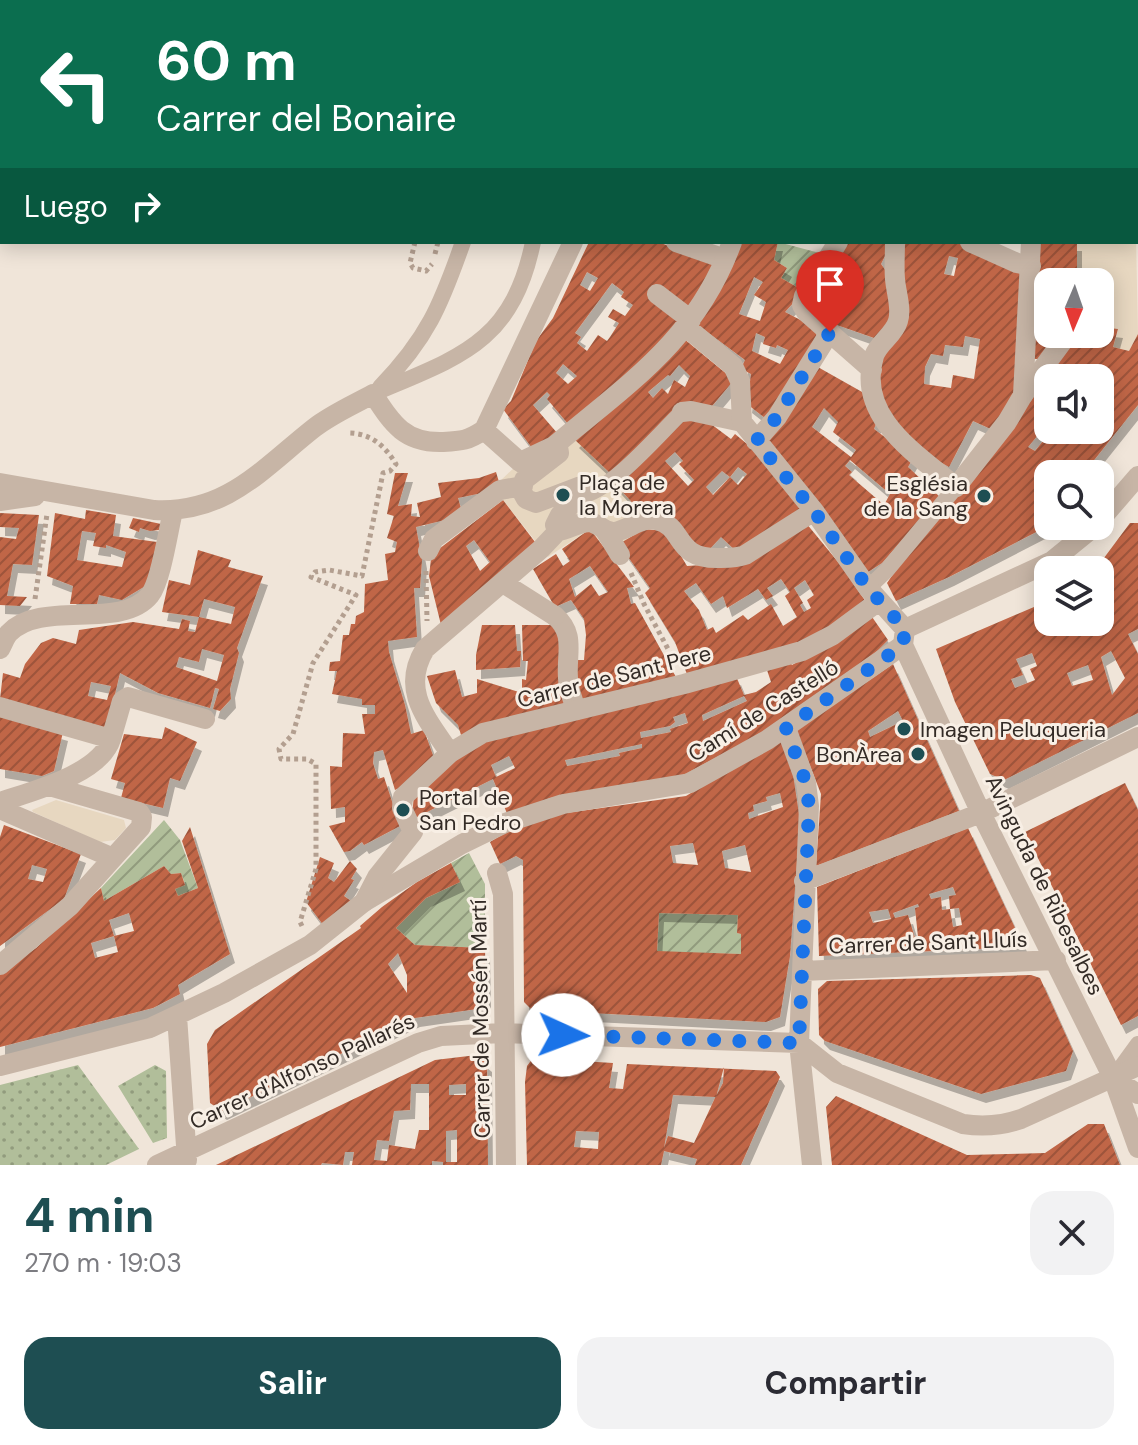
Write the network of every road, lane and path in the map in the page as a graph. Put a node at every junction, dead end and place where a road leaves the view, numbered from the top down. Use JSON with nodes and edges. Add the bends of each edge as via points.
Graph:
{"nodes":[{"id":1,"x":415,"y":244,"type":"edge"},
{"id":2,"x":437,"y":244,"type":"edge"},
{"id":3,"x":462,"y":244,"type":"edge"},
{"id":4,"x":532,"y":244,"type":"edge"},
{"id":5,"x":572,"y":244,"type":"edge"},
{"id":6,"x":688,"y":244,"type":"edge"},
{"id":7,"x":837,"y":244,"type":"edge"},
{"id":8,"x":895,"y":244,"type":"edge"},
{"id":9,"x":974,"y":244,"type":"edge"},
{"id":10,"x":1031,"y":244,"type":"edge"},
{"id":11,"x":728,"y":251,"type":"edge"},
{"id":12,"x":1031,"y":266,"type":"junction"},
{"id":13,"x":657,"y":294,"type":"dead end"},
{"id":14,"x":688,"y":324,"type":"junction"},
{"id":15,"x":830,"y":332,"type":"junction"},
{"id":16,"x":1058,"y":348,"type":"edge"},
{"id":17,"x":872,"y":370,"type":"junction"},
{"id":18,"x":373,"y":394,"type":"junction"},
{"id":19,"x":1023,"y":395,"type":"junction"},
{"id":20,"x":682,"y":412,"type":"joint"},
{"id":21,"x":742,"y":422,"type":"junction"},
{"id":22,"x":356,"y":426,"type":"dead end"},
{"id":23,"x":484,"y":430,"type":"junction"},
{"id":24,"x":345,"y":434,"type":"dead end"},
{"id":25,"x":756,"y":441,"type":"junction"},
{"id":26,"x":554,"y":446,"type":"junction"},
{"id":27,"x":386,"y":447,"type":"junction"},
{"id":28,"x":0,"y":483,"type":"edge"},
{"id":29,"x":523,"y":486,"type":"junction"},
{"id":30,"x":1136,"y":486,"type":"edge"},
{"id":31,"x":956,"y":487,"type":"junction"},
{"id":32,"x":50,"y":493,"type":"junction"},
{"id":33,"x":581,"y":496,"type":"junction"},
{"id":34,"x":0,"y":501,"type":"edge"},
{"id":35,"x":1114,"y":507,"type":"edge"},
{"id":36,"x":173,"y":511,"type":"junction"},
{"id":37,"x":814,"y":511,"type":"junction"},
{"id":38,"x":558,"y":531,"type":"junction"},
{"id":39,"x":606,"y":532,"type":"junction"},
{"id":40,"x":1078,"y":540,"type":"edge"},
{"id":41,"x":428,"y":551,"type":"joint"},
{"id":42,"x":620,"y":555,"type":"joint"},
{"id":43,"x":503,"y":583,"type":"junction"},
{"id":44,"x":874,"y":594,"type":"junction"},
{"id":45,"x":32,"y":620,"type":"junction"},
{"id":46,"x":3,"y":635,"type":"edge"},
{"id":47,"x":904,"y":637,"type":"junction"},
{"id":48,"x":425,"y":649,"type":"junction"},
{"id":49,"x":684,"y":684,"type":"junction"},
{"id":50,"x":0,"y":707,"type":"edge"},
{"id":51,"x":576,"y":710,"type":"junction"},
{"id":52,"x":205,"y":719,"type":"dead end"},
{"id":53,"x":786,"y":728,"type":"junction"},
{"id":54,"x":1138,"y":737,"type":"edge"},
{"id":55,"x":111,"y":739,"type":"junction"},
{"id":56,"x":450,"y":753,"type":"junction"},
{"id":57,"x":49,"y":786,"type":"junction"},
{"id":58,"x":0,"y":802,"type":"edge"},
{"id":59,"x":0,"y":809,"type":"edge"},
{"id":60,"x":981,"y":813,"type":"junction"},
{"id":61,"x":113,"y":858,"type":"junction"},
{"id":62,"x":497,"y":873,"type":"dead end"},
{"id":63,"x":804,"y":881,"type":"junction"},
{"id":64,"x":364,"y":902,"type":"junction"},
{"id":65,"x":310,"y":945,"type":"junction"},
{"id":66,"x":1056,"y":960,"type":"junction"},
{"id":67,"x":0,"y":965,"type":"edge"},
{"id":68,"x":802,"y":971,"type":"junction"},
{"id":69,"x":177,"y":1016,"type":"junction"},
{"id":70,"x":503,"y":1033,"type":"junction"},
{"id":71,"x":799,"y":1043,"type":"junction"},
{"id":72,"x":1138,"y":1044,"type":"edge"},
{"id":73,"x":0,"y":1066,"type":"edge"},
{"id":74,"x":1138,"y":1066,"type":"edge"},
{"id":75,"x":1113,"y":1078,"type":"junction"},
{"id":76,"x":1138,"y":1094,"type":"edge"},
{"id":77,"x":1138,"y":1148,"type":"edge"},
{"id":78,"x":187,"y":1158,"type":"edge"},
{"id":79,"x":157,"y":1165,"type":"edge"},
{"id":80,"x":506,"y":1165,"type":"edge"},
{"id":81,"x":812,"y":1165,"type":"edge"}],
"edges":[{"from":1,"to":2,"type":"path","via":[[410,263],[419,271],[431,266]]},
{"from":3,"to":18,"type":"lane","via":[[427,330]]},
{"from":4,"to":18,"type":"lane","via":[[522,281],[494,329],[450,361]]},
{"from":5,"to":23,"type":"street"},
{"from":6,"to":11,"type":"street"},
{"from":7,"to":15,"type":"street","via":[[803,301],[806,312]]},
{"from":8,"to":17,"type":"street","via":[[899,318],[876,352]]},
{"from":9,"to":12,"type":"street"},
{"from":10,"to":12,"type":"street"},
{"from":11,"to":14,"type":"street"},
{"from":12,"to":19,"type":"street"},
{"from":13,"to":14,"type":"street"},
{"from":14,"to":21,"type":"street","via":[[733,366],[740,381]]},
{"from":14,"to":26,"type":"street","via":[[652,365]]},
{"from":15,"to":17,"type":"street"},
{"from":15,"to":25,"type":"street"},
{"from":16,"to":19,"type":"street"},
{"from":17,"to":31,"type":"street","via":[[874,398],[889,429]]},
{"from":18,"to":23,"type":"street","via":[[392,423],[411,438],[467,441]]},
{"from":18,"to":36,"type":"street","via":[[330,416],[236,491]]},
{"from":19,"to":31,"type":"street"},
{"from":20,"to":21,"type":"street"},
{"from":20,"to":33,"type":"lane","via":[[613,480]]},
{"from":21,"to":25,"type":"street","name":"Avinguda de Ribesalbes"},
{"from":22,"to":27,"type":"path","via":[[366,427]]},
{"from":23,"to":26,"type":"street","via":[[520,462]]},
{"from":24,"to":27,"type":"path","via":[[361,433]]},
{"from":25,"to":37,"type":"street","name":"Avinguda de Ribesalbes"},
{"from":26,"to":29,"type":"street","via":[[559,453]]},
{"from":27,"to":65,"type":"path","via":[[396,464],[383,473],[362,576],[329,570],[311,577],[356,595],[313,663],[293,734],[279,749],[281,759],[316,764],[316,869],[300,922]]},
{"from":28,"to":32,"type":"street"},
{"from":29,"to":33,"type":"street","via":[[526,499],[536,503],[578,487]]},
{"from":29,"to":41,"type":"street","via":[[500,490],[434,539]]},
{"from":30,"to":35,"type":"street"},
{"from":31,"to":44,"type":"lane","via":[[887,570]]},
{"from":32,"to":34,"type":"street"},
{"from":32,"to":36,"type":"street"},
{"from":32,"to":45,"type":"path"},
{"from":33,"to":38,"type":"street","via":[[560,515]]},
{"from":36,"to":45,"type":"street","via":[[155,587],[143,602],[126,609]]},
{"from":37,"to":39,"type":"street","via":[[737,558],[696,557],[655,519]]},
{"from":37,"to":44,"type":"street","name":"Avinguda de Ribesalbes"},
{"from":38,"to":39,"type":"street","via":[[585,522]]},
{"from":38,"to":43,"type":"street"},
{"from":39,"to":42,"type":"street"},
{"from":40,"to":47,"type":"street","name":"Camí de Castelló","via":[[1052,561]]},
{"from":41,"to":48,"type":"path"},
{"from":42,"to":49,"type":"path"},
{"from":43,"to":48,"type":"street"},
{"from":43,"to":51,"type":"street","via":[[567,629],[568,677]]},
{"from":44,"to":47,"type":"street","name":"Avinguda de Ribesalbes"},
{"from":44,"to":49,"type":"street","name":"Carrer de Sant Pere","via":[[833,635],[802,651]]},
{"from":45,"to":46,"type":"street"},
{"from":47,"to":53,"type":"street","name":"Camí de Castelló"},
{"from":47,"to":60,"type":"street","name":"Avinguda de Ribesalbes"},
{"from":48,"to":56,"type":"street","via":[[413,686]]},
{"from":49,"to":51,"type":"street","name":"Carrer de Sant Pere"},
{"from":50,"to":55,"type":"street"},
{"from":51,"to":56,"type":"street","name":"Carrer de Sant Pere","via":[[483,733]]},
{"from":52,"to":55,"type":"street","via":[[128,697],[122,701]]},
{"from":53,"to":63,"type":"street","via":[[808,797]]},
{"from":53,"to":64,"type":"street","name":"Camí de Castelló","via":[[690,783],[563,804],[505,823]]},
{"from":54,"to":60,"type":"street"},
{"from":55,"to":57,"type":"street","via":[[98,760]]},
{"from":56,"to":64,"type":"street","name":"Carrer de Sant Pere","via":[[401,800],[413,832]]},
{"from":57,"to":58,"type":"street"},
{"from":57,"to":61,"type":"street","via":[[139,812],[141,827]]},
{"from":59,"to":61,"type":"street"},
{"from":60,"to":63,"type":"street"},
{"from":60,"to":66,"type":"street","name":"Avinguda de Ribesalbes"},
{"from":61,"to":67,"type":"street","via":[[70,906]]},
{"from":62,"to":70,"type":"street","name":"Carrer de Mossén Martí","via":[[503,894]]},
{"from":63,"to":68,"type":"street"},
{"from":64,"to":65,"type":"street"},
{"from":65,"to":69,"type":"street"},
{"from":66,"to":68,"type":"street","name":"Carrer de Sant Lluís"},
{"from":66,"to":75,"type":"street","name":"Avinguda de Ribesalbes"},
{"from":68,"to":71,"type":"street"},
{"from":69,"to":73,"type":"street","via":[[119,1037]]},
{"from":69,"to":78,"type":"street"},
{"from":70,"to":71,"type":"street","name":"Carrer d'Alfonso Pallarés"},
{"from":70,"to":78,"type":"street","name":"Carrer d'Alfonso Pallarés","via":[[427,1039]]},
{"from":70,"to":80,"type":"street","name":"Carrer de Mossén Martí"},
{"from":71,"to":75,"type":"street","via":[[837,1073],[979,1126],[1021,1119]]},
{"from":71,"to":81,"type":"street"},
{"from":72,"to":75,"type":"lane"},
{"from":74,"to":75,"type":"street"},
{"from":75,"to":76,"type":"street"},
{"from":75,"to":77,"type":"street","name":"Avinguda de Ribesalbes"},
{"from":78,"to":79,"type":"street","name":"Carrer d'Alfonso Pallarés"}]}
